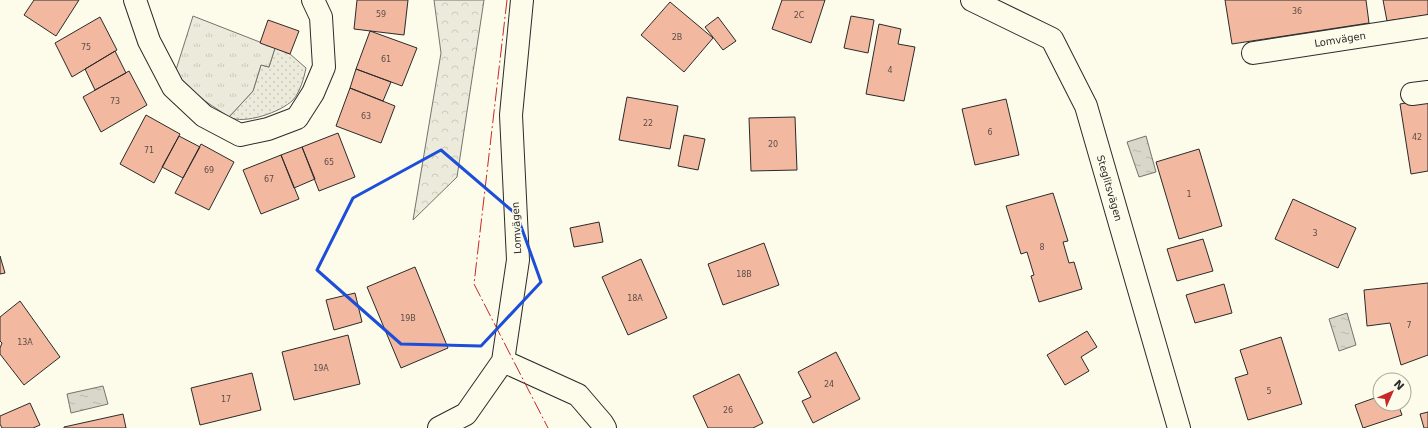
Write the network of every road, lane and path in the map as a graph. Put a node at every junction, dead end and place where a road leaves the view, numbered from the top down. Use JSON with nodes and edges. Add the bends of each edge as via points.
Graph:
{"nodes":[{"id":1,"x":135,"y":0,"type":"edge"},
{"id":2,"x":313,"y":0,"type":"edge"},
{"id":3,"x":522,"y":0,"type":"edge"},
{"id":4,"x":972,"y":0,"type":"edge"},
{"id":5,"x":1428,"y":26,"type":"edge"},
{"id":6,"x":1253,"y":53,"type":"dead end"},
{"id":7,"x":503,"y":361,"type":"junction"},
{"id":8,"x":439,"y":428,"type":"edge"},
{"id":9,"x":605,"y":428,"type":"edge"},
{"id":10,"x":1179,"y":428,"type":"edge"}],
"edges":[{"from":1,"to":2,"type":"street","via":[[149,41],[174,87],[204,116],[240,135],[268,129],[297,118],[313,93],[324,67],[321,17]]},
{"from":3,"to":7,"type":"street","name":"Lomvägen","via":[[511,115],[518,260]]},
{"from":4,"to":10,"type":"street","name":"Steglitsvägen","via":[[1052,38],[1086,106]]},
{"from":5,"to":6,"type":"street","name":"Lomvägen"},
{"from":7,"to":8,"type":"street","name":"Lomvägen","via":[[466,414]]},
{"from":7,"to":9,"type":"street","via":[[578,395]]}]}
